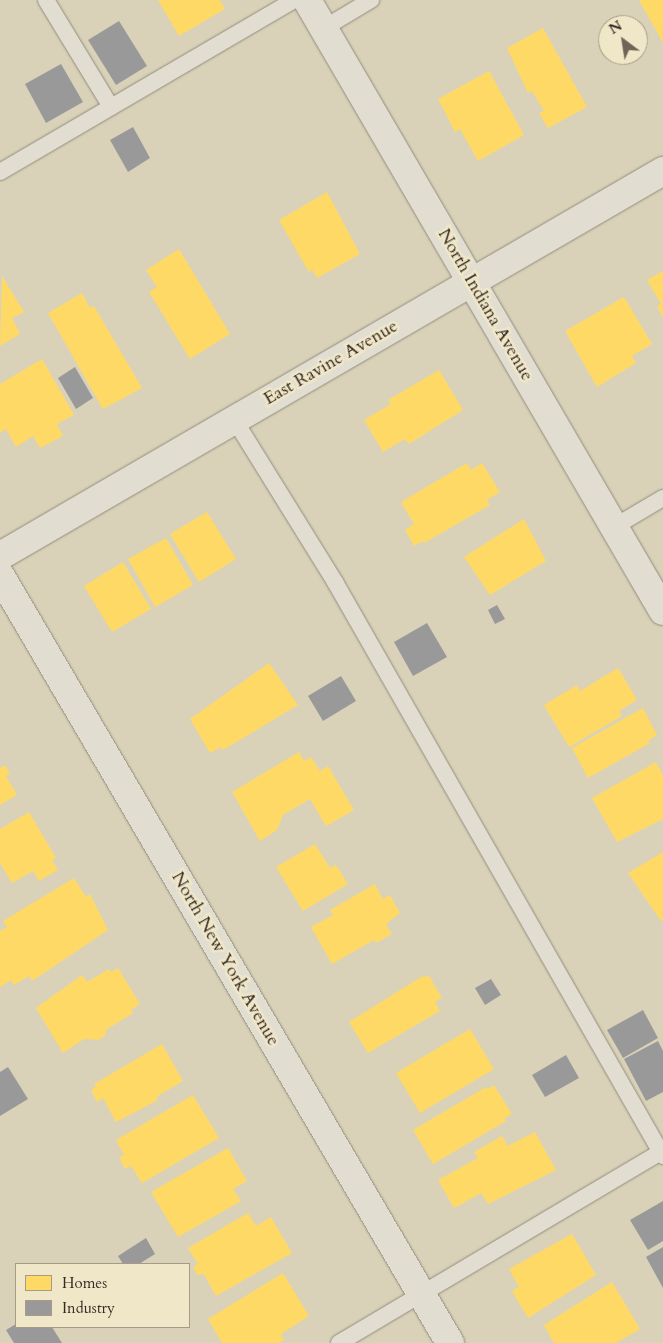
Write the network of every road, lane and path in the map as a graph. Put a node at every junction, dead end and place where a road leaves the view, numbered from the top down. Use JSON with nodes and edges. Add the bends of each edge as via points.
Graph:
{"nodes":[{"id":1,"x":46,"y":0,"type":"edge"},
{"id":2,"x":294,"y":0,"type":"edge"},
{"id":3,"x":308,"y":0,"type":"edge"},
{"id":4,"x":371,"y":0,"type":"edge"},
{"id":5,"x":324,"y":28,"type":"junction"},
{"id":6,"x":111,"y":107,"type":"junction"},
{"id":7,"x":663,"y":170,"type":"edge"},
{"id":8,"x":0,"y":172,"type":"edge"},
{"id":9,"x":472,"y":282,"type":"junction"},
{"id":10,"x":234,"y":419,"type":"junction"},
{"id":11,"x":663,"y":498,"type":"edge"},
{"id":12,"x":614,"y":526,"type":"junction"},
{"id":13,"x":0,"y":556,"type":"edge"},
{"id":14,"x":0,"y":575,"type":"edge"},
{"id":15,"x":663,"y":611,"type":"edge"},
{"id":16,"x":662,"y":1153,"type":"edge"},
{"id":17,"x":422,"y":1294,"type":"junction"},
{"id":18,"x":339,"y":1343,"type":"edge"},
{"id":19,"x":450,"y":1343,"type":"edge"}],
"edges":[{"from":1,"to":6,"type":"lane"},
{"from":2,"to":6,"type":"lane"},
{"from":3,"to":5,"type":"street","name":"North Indiana Avenue"},
{"from":4,"to":5,"type":"lane"},
{"from":5,"to":9,"type":"street","name":"North Indiana Avenue"},
{"from":6,"to":8,"type":"lane"},
{"from":7,"to":9,"type":"street","name":"East Ravine Avenue"},
{"from":9,"to":10,"type":"street","name":"East Ravine Avenue"},
{"from":9,"to":12,"type":"street","name":"North Indiana Avenue"},
{"from":10,"to":13,"type":"street","name":"East Ravine Avenue"},
{"from":10,"to":16,"type":"lane","via":[[335,582]]},
{"from":11,"to":12,"type":"lane"},
{"from":12,"to":15,"type":"street","name":"North Indiana Avenue"},
{"from":14,"to":17,"type":"street","name":"North New York Avenue"},
{"from":16,"to":17,"type":"lane"},
{"from":17,"to":18,"type":"lane"},
{"from":17,"to":19,"type":"street","name":"North New York Avenue"}]}
